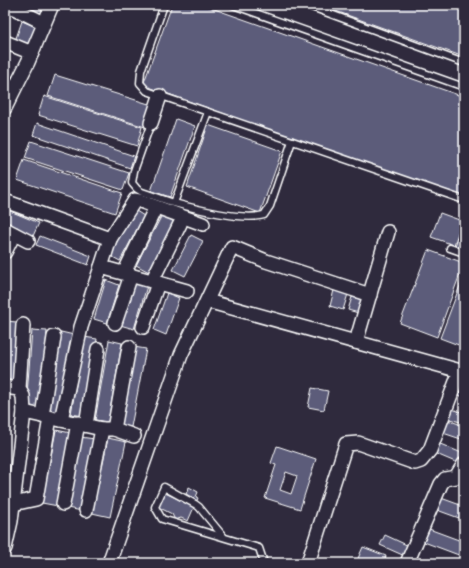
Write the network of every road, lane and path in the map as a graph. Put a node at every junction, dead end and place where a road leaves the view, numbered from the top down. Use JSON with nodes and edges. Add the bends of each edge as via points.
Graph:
{"nodes":[{"id":1,"x":8,"y":5,"type":"edge"},
{"id":2,"x":52,"y":5,"type":"edge"},
{"id":3,"x":164,"y":5,"type":"edge"},
{"id":4,"x":233,"y":5,"type":"edge"},
{"id":5,"x":306,"y":5,"type":"edge"},
{"id":6,"x":44,"y":23,"type":"junction"},
{"id":7,"x":5,"y":42,"type":"edge"},
{"id":8,"x":32,"y":53,"type":"junction"},
{"id":9,"x":464,"y":63,"type":"edge"},
{"id":10,"x":464,"y":87,"type":"edge"},
{"id":11,"x":160,"y":96,"type":"junction"},
{"id":12,"x":5,"y":108,"type":"edge"},
{"id":13,"x":208,"y":112,"type":"junction"},
{"id":14,"x":151,"y":122,"type":"joint"},
{"id":15,"x":292,"y":141,"type":"junction"},
{"id":16,"x":464,"y":200,"type":"edge"},
{"id":17,"x":5,"y":201,"type":"edge"},
{"id":18,"x":174,"y":203,"type":"junction"},
{"id":19,"x":153,"y":214,"type":"dead end"},
{"id":20,"x":180,"y":224,"type":"dead end"},
{"id":21,"x":203,"y":224,"type":"dead end"},
{"id":22,"x":10,"y":232,"type":"edge"},
{"id":23,"x":388,"y":232,"type":"dead end"},
{"id":24,"x":110,"y":239,"type":"junction"},
{"id":25,"x":28,"y":240,"type":"dead end"},
{"id":26,"x":450,"y":248,"type":"dead end"},
{"id":27,"x":5,"y":252,"type":"edge"},
{"id":28,"x":464,"y":253,"type":"edge"},
{"id":29,"x":101,"y":267,"type":"junction"},
{"id":30,"x":127,"y":274,"type":"junction"},
{"id":31,"x":155,"y":282,"type":"junction"},
{"id":32,"x":187,"y":291,"type":"dead end"},
{"id":33,"x":370,"y":295,"type":"junction"},
{"id":34,"x":207,"y":301,"type":"junction"},
{"id":35,"x":115,"y":323,"type":"dead end"},
{"id":36,"x":23,"y":325,"type":"dead end"},
{"id":37,"x":143,"y":327,"type":"dead end"},
{"id":38,"x":54,"y":337,"type":"dead end"},
{"id":39,"x":356,"y":342,"type":"junction"},
{"id":40,"x":129,"y":347,"type":"dead end"},
{"id":41,"x":98,"y":349,"type":"dead end"},
{"id":42,"x":462,"y":372,"type":"edge"},
{"id":43,"x":5,"y":387,"type":"edge"},
{"id":44,"x":19,"y":389,"type":"junction"},
{"id":45,"x":24,"y":412,"type":"junction"},
{"id":46,"x":51,"y":418,"type":"junction"},
{"id":47,"x":82,"y":424,"type":"junction"},
{"id":48,"x":108,"y":429,"type":"junction"},
{"id":49,"x":134,"y":436,"type":"dead end"},
{"id":50,"x":464,"y":464,"type":"edge"},
{"id":51,"x":13,"y":504,"type":"junction"},
{"id":52,"x":62,"y":504,"type":"dead end"},
{"id":53,"x":86,"y":510,"type":"dead end"},
{"id":54,"x":223,"y":537,"type":"junction"},
{"id":55,"x":5,"y":548,"type":"edge"},
{"id":56,"x":109,"y":563,"type":"edge"},
{"id":57,"x":264,"y":563,"type":"edge"},
{"id":58,"x":308,"y":563,"type":"edge"},
{"id":59,"x":407,"y":563,"type":"edge"}],
"edges":[{"from":1,"to":6,"type":"street"},
{"from":2,"to":6,"type":"street"},
{"from":3,"to":11,"type":"lane","via":[[140,78],[142,87]]},
{"from":4,"to":10,"type":"lane"},
{"from":5,"to":9,"type":"lane"},
{"from":6,"to":8,"type":"street"},
{"from":7,"to":8,"type":"street"},
{"from":8,"to":12,"type":"street"},
{"from":11,"to":13,"type":"lane"},
{"from":11,"to":14,"type":"street"},
{"from":13,"to":15,"type":"lane"},
{"from":13,"to":18,"type":"lane"},
{"from":14,"to":18,"type":"lane","via":[[132,183],[142,192]]},
{"from":15,"to":16,"type":"lane"},
{"from":15,"to":18,"type":"lane","via":[[270,206],[264,215],[219,213]]},
{"from":17,"to":24,"type":"street"},
{"from":19,"to":30,"type":"street"},
{"from":20,"to":31,"type":"street"},
{"from":21,"to":24,"type":"street","via":[[135,200]]},
{"from":22,"to":25,"type":"street"},
{"from":22,"to":27,"type":"street"},
{"from":23,"to":33,"type":"street"},
{"from":24,"to":29,"type":"street"},
{"from":26,"to":28,"type":"lane"},
{"from":29,"to":30,"type":"street"},
{"from":29,"to":46,"type":"street"},
{"from":30,"to":31,"type":"street"},
{"from":30,"to":35,"type":"street"},
{"from":31,"to":32,"type":"street"},
{"from":31,"to":37,"type":"street"},
{"from":33,"to":34,"type":"street","via":[[266,262],[232,247]]},
{"from":33,"to":39,"type":"street"},
{"from":34,"to":39,"type":"street"},
{"from":34,"to":56,"type":"street","via":[[181,355]]},
{"from":36,"to":44,"type":"street"},
{"from":38,"to":46,"type":"street"},
{"from":39,"to":42,"type":"street"},
{"from":40,"to":48,"type":"street"},
{"from":41,"to":47,"type":"street"},
{"from":42,"to":58,"type":"street","via":[[430,450],[421,461],[411,462],[358,443],[346,444]]},
{"from":43,"to":44,"type":"street"},
{"from":44,"to":45,"type":"street","via":[[23,396]]},
{"from":45,"to":46,"type":"street"},
{"from":45,"to":51,"type":"street"},
{"from":46,"to":47,"type":"street"},
{"from":46,"to":51,"type":"street","via":[[36,499]]},
{"from":47,"to":48,"type":"street"},
{"from":47,"to":52,"type":"street"},
{"from":48,"to":49,"type":"street"},
{"from":48,"to":53,"type":"street"},
{"from":50,"to":59,"type":"street","via":[[456,476],[445,479],[441,484]]},
{"from":51,"to":55,"type":"street"},
{"from":54,"to":54,"type":"lane","via":[[162,519],[155,506],[164,487],[199,507]]},
{"from":54,"to":57,"type":"lane","via":[[259,548]]}]}
